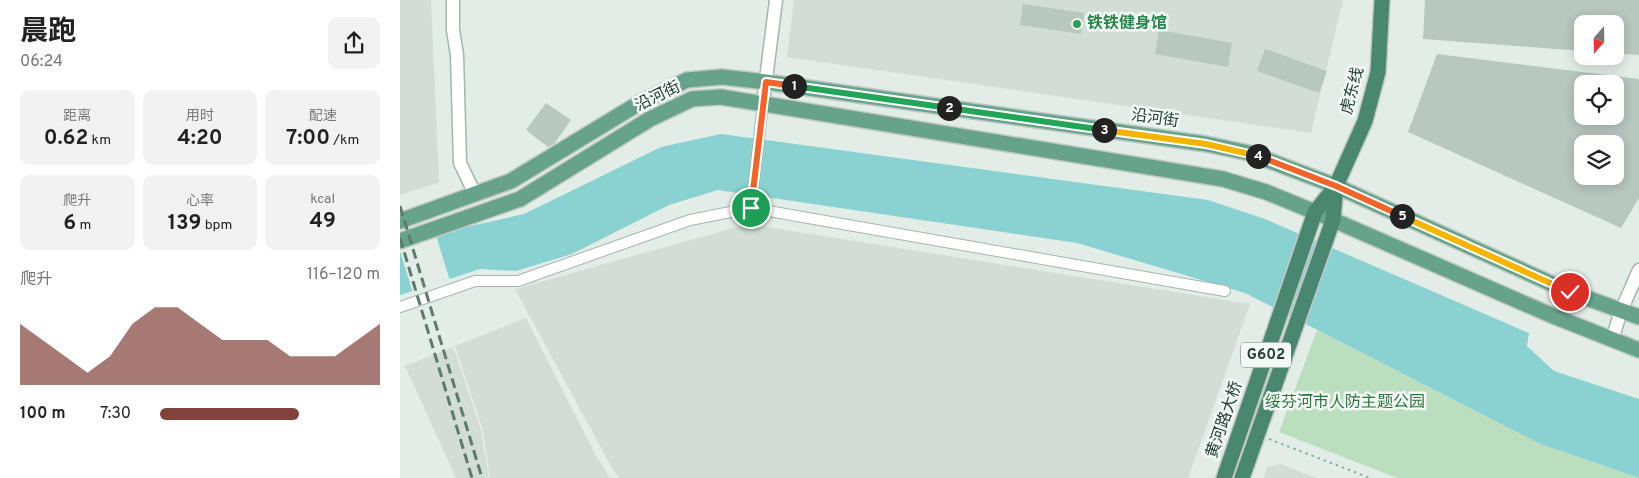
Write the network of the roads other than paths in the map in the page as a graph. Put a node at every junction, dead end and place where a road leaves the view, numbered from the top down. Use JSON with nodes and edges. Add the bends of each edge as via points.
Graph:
{"nodes":[{"id":1,"x":453,"y":0,"type":"edge"},
{"id":2,"x":776,"y":0,"type":"edge"},
{"id":3,"x":1382,"y":0,"type":"edge"},
{"id":4,"x":766,"y":82,"type":"junction"},
{"id":5,"x":763,"y":103,"type":"junction"},
{"id":6,"x":1336,"y":186,"type":"junction"},
{"id":7,"x":475,"y":194,"type":"junction"},
{"id":8,"x":751,"y":208,"type":"junction"},
{"id":9,"x":1315,"y":212,"type":"junction"},
{"id":10,"x":1333,"y":220,"type":"junction"},
{"id":11,"x":400,"y":221,"type":"edge"},
{"id":12,"x":400,"y":241,"type":"edge"},
{"id":13,"x":1639,"y":270,"type":"edge"},
{"id":14,"x":1226,"y":291,"type":"dead end"},
{"id":15,"x":400,"y":307,"type":"edge"},
{"id":16,"x":1621,"y":311,"type":"junction"},
{"id":17,"x":1639,"y":317,"type":"edge"},
{"id":18,"x":1612,"y":340,"type":"junction"},
{"id":19,"x":1639,"y":350,"type":"edge"},
{"id":20,"x":1224,"y":478,"type":"edge"},
{"id":21,"x":1242,"y":478,"type":"edge"}],
"edges":[{"from":1,"to":7,"type":"street","via":[[460,163]]},
{"from":2,"to":4,"type":"street"},
{"from":3,"to":6,"type":"highway","name":"虎东线","number":"G602","via":[[1378,72],[1365,121]]},
{"from":4,"to":5,"type":"street"},
{"from":4,"to":6,"type":"main road","name":"沿河街","via":[[1206,144],[1249,153]]},
{"from":4,"to":7,"type":"main road","name":"沿河街","via":[[722,77],[687,80],[641,102],[511,181]]},
{"from":5,"to":8,"type":"street"},
{"from":5,"to":9,"type":"main road","name":"沿河街","via":[[1223,179]]},
{"from":5,"to":12,"type":"main road","name":"沿河街","via":[[721,97],[692,99],[650,119],[520,199]]},
{"from":6,"to":9,"type":"highway","number":"G602"},
{"from":6,"to":10,"type":"highway","number":"G602"},
{"from":6,"to":16,"type":"main road","name":"沿河街","via":[[1570,292]]},
{"from":7,"to":11,"type":"main road","name":"沿河街"},
{"from":8,"to":14,"type":"street"},
{"from":8,"to":15,"type":"street","via":[[690,220],[518,281],[475,281]]},
{"from":9,"to":10,"type":"main road","name":"沿河街"},
{"from":9,"to":20,"type":"highway","name":"黄河路大桥","number":"G602"},
{"from":10,"to":18,"type":"main road","name":"沿河街"},
{"from":10,"to":21,"type":"highway","number":"G602"},
{"from":13,"to":16,"type":"street"},
{"from":16,"to":17,"type":"main road","name":"沿河街"},
{"from":16,"to":18,"type":"street"},
{"from":18,"to":19,"type":"main road","name":"沿河街"}]}
